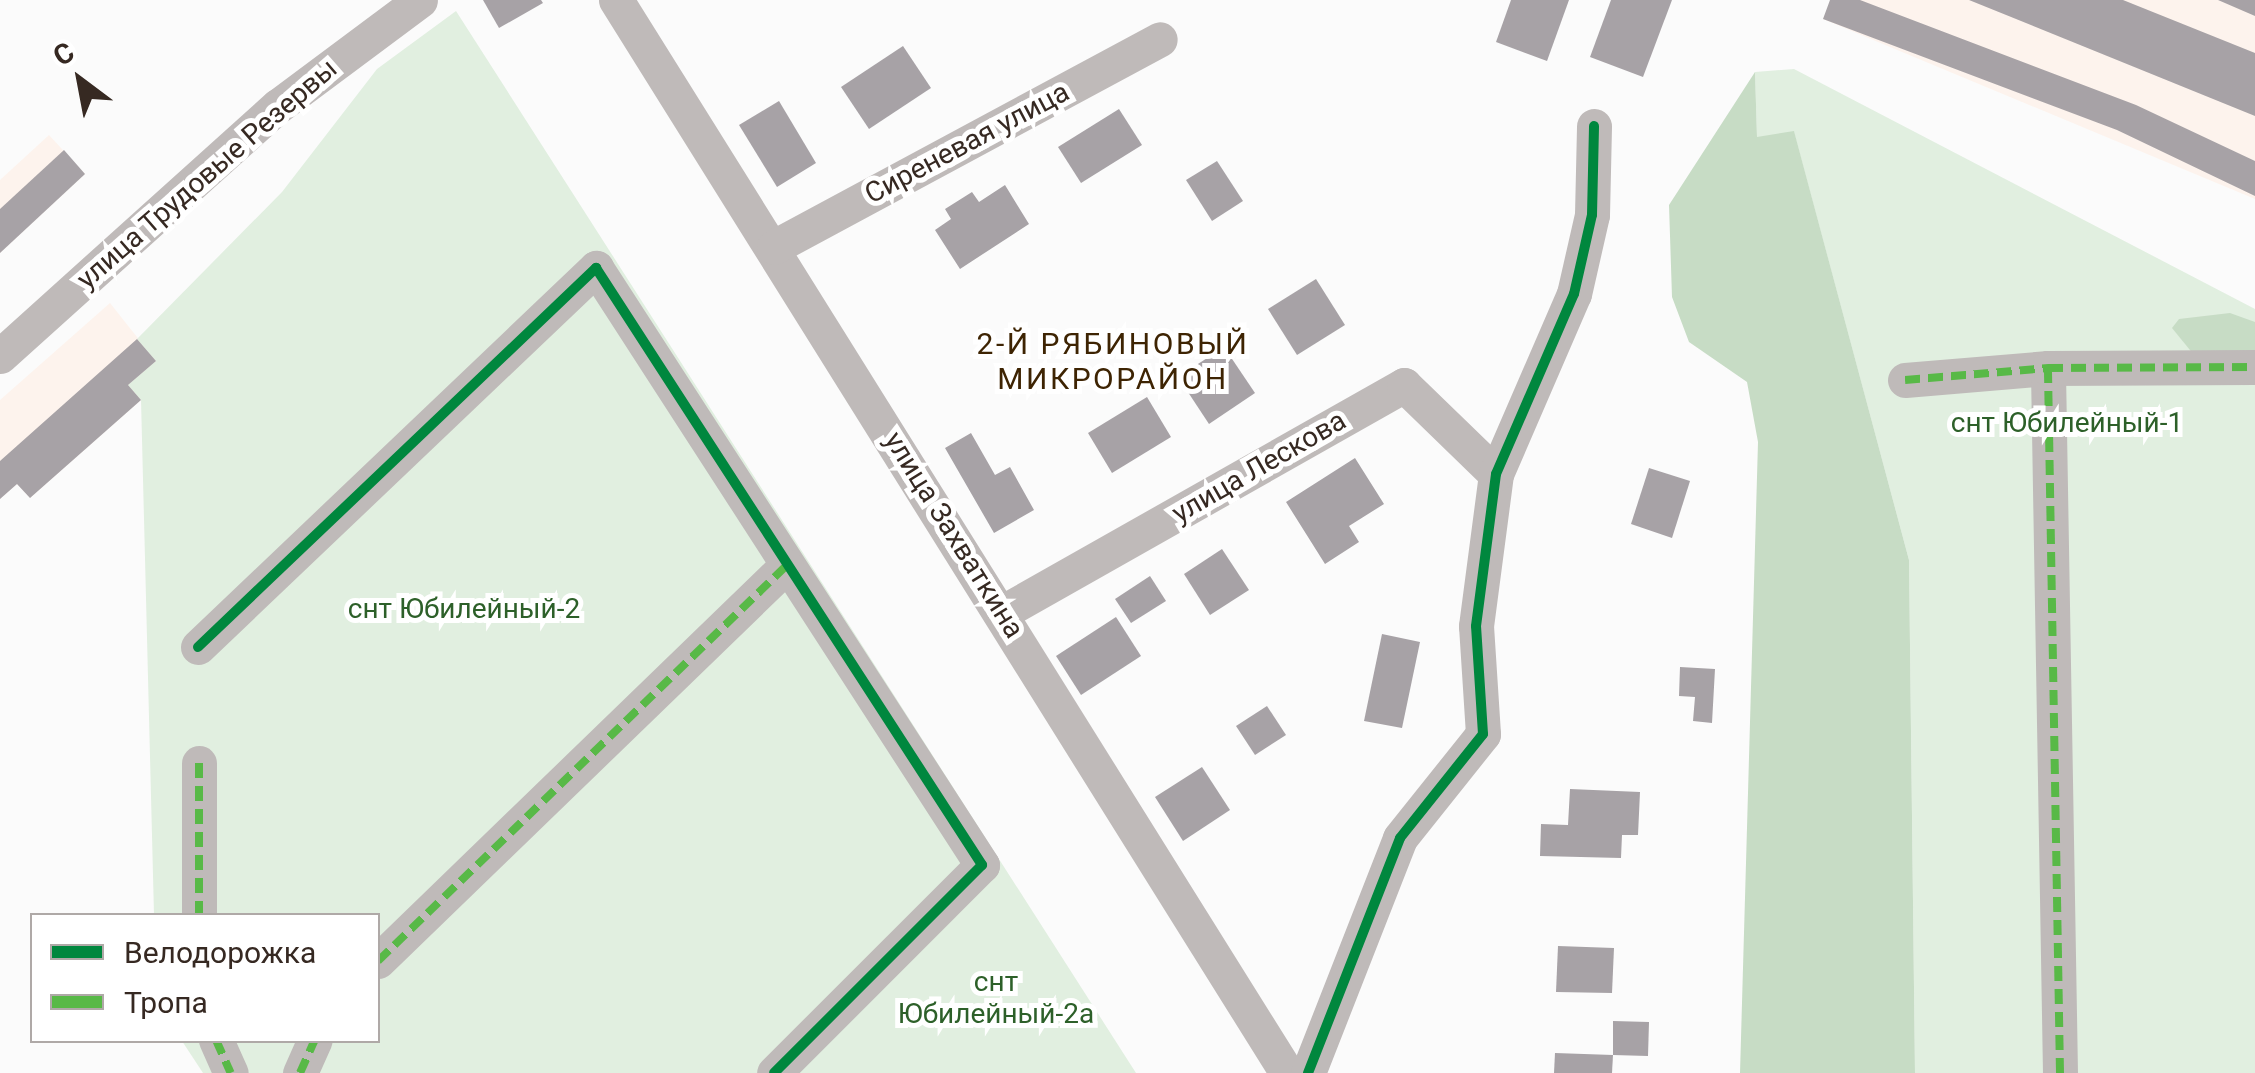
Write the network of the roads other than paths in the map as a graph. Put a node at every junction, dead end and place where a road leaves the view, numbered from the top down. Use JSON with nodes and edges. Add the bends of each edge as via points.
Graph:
{"nodes":[{"id":1,"x":420,"y":0,"type":"edge"},
{"id":2,"x":616,"y":0,"type":"edge"},
{"id":3,"x":1160,"y":39,"type":"dead end"},
{"id":4,"x":1594,"y":126,"type":"dead end"},
{"id":5,"x":774,"y":247,"type":"junction"},
{"id":6,"x":0,"y":356,"type":"edge"},
{"id":7,"x":2255,"y":367,"type":"edge"},
{"id":8,"x":2048,"y":368,"type":"junction"},
{"id":9,"x":1905,"y":380,"type":"dead end"},
{"id":10,"x":1496,"y":474,"type":"junction"},
{"id":11,"x":786,"y":566,"type":"junction"},
{"id":12,"x":1003,"y":612,"type":"junction"},
{"id":13,"x":198,"y":646,"type":"dead end"},
{"id":14,"x":199,"y":762,"type":"dead end"},
{"id":15,"x":199,"y":913,"type":"edge"},
{"id":16,"x":380,"y":958,"type":"edge"},
{"id":17,"x":217,"y":1043,"type":"edge"},
{"id":18,"x":314,"y":1043,"type":"edge"},
{"id":19,"x":231,"y":1073,"type":"edge"},
{"id":20,"x":300,"y":1073,"type":"edge"},
{"id":21,"x":774,"y":1073,"type":"edge"},
{"id":22,"x":1287,"y":1073,"type":"edge"},
{"id":23,"x":1308,"y":1073,"type":"edge"},
{"id":24,"x":2060,"y":1073,"type":"edge"}],
"edges":[{"from":1,"to":6,"type":"street","name":"улица Трудовые Резервы","via":[[278,106]]},
{"from":2,"to":5,"type":"street","name":"улица Захваткина"},
{"from":3,"to":5,"type":"street","name":"Сиреневая улица"},
{"from":4,"to":10,"type":"street","via":[[1592,216],[1574,294]]},
{"from":5,"to":12,"type":"street","name":"улица Захваткина"},
{"from":7,"to":8,"type":"street"},
{"from":8,"to":9,"type":"street"},
{"from":8,"to":24,"type":"street"},
{"from":10,"to":12,"type":"street","name":"улица Лескова","via":[[1404,385]]},
{"from":10,"to":23,"type":"street","via":[[1476,626],[1483,734],[1400,838]]},
{"from":11,"to":13,"type":"street","via":[[596,268]]},
{"from":11,"to":16,"type":"street"},
{"from":11,"to":21,"type":"street","via":[[982,865]]},
{"from":12,"to":22,"type":"street","name":"улица Захваткина"},
{"from":14,"to":15,"type":"street"},
{"from":17,"to":19,"type":"street"},
{"from":18,"to":20,"type":"street"}]}
